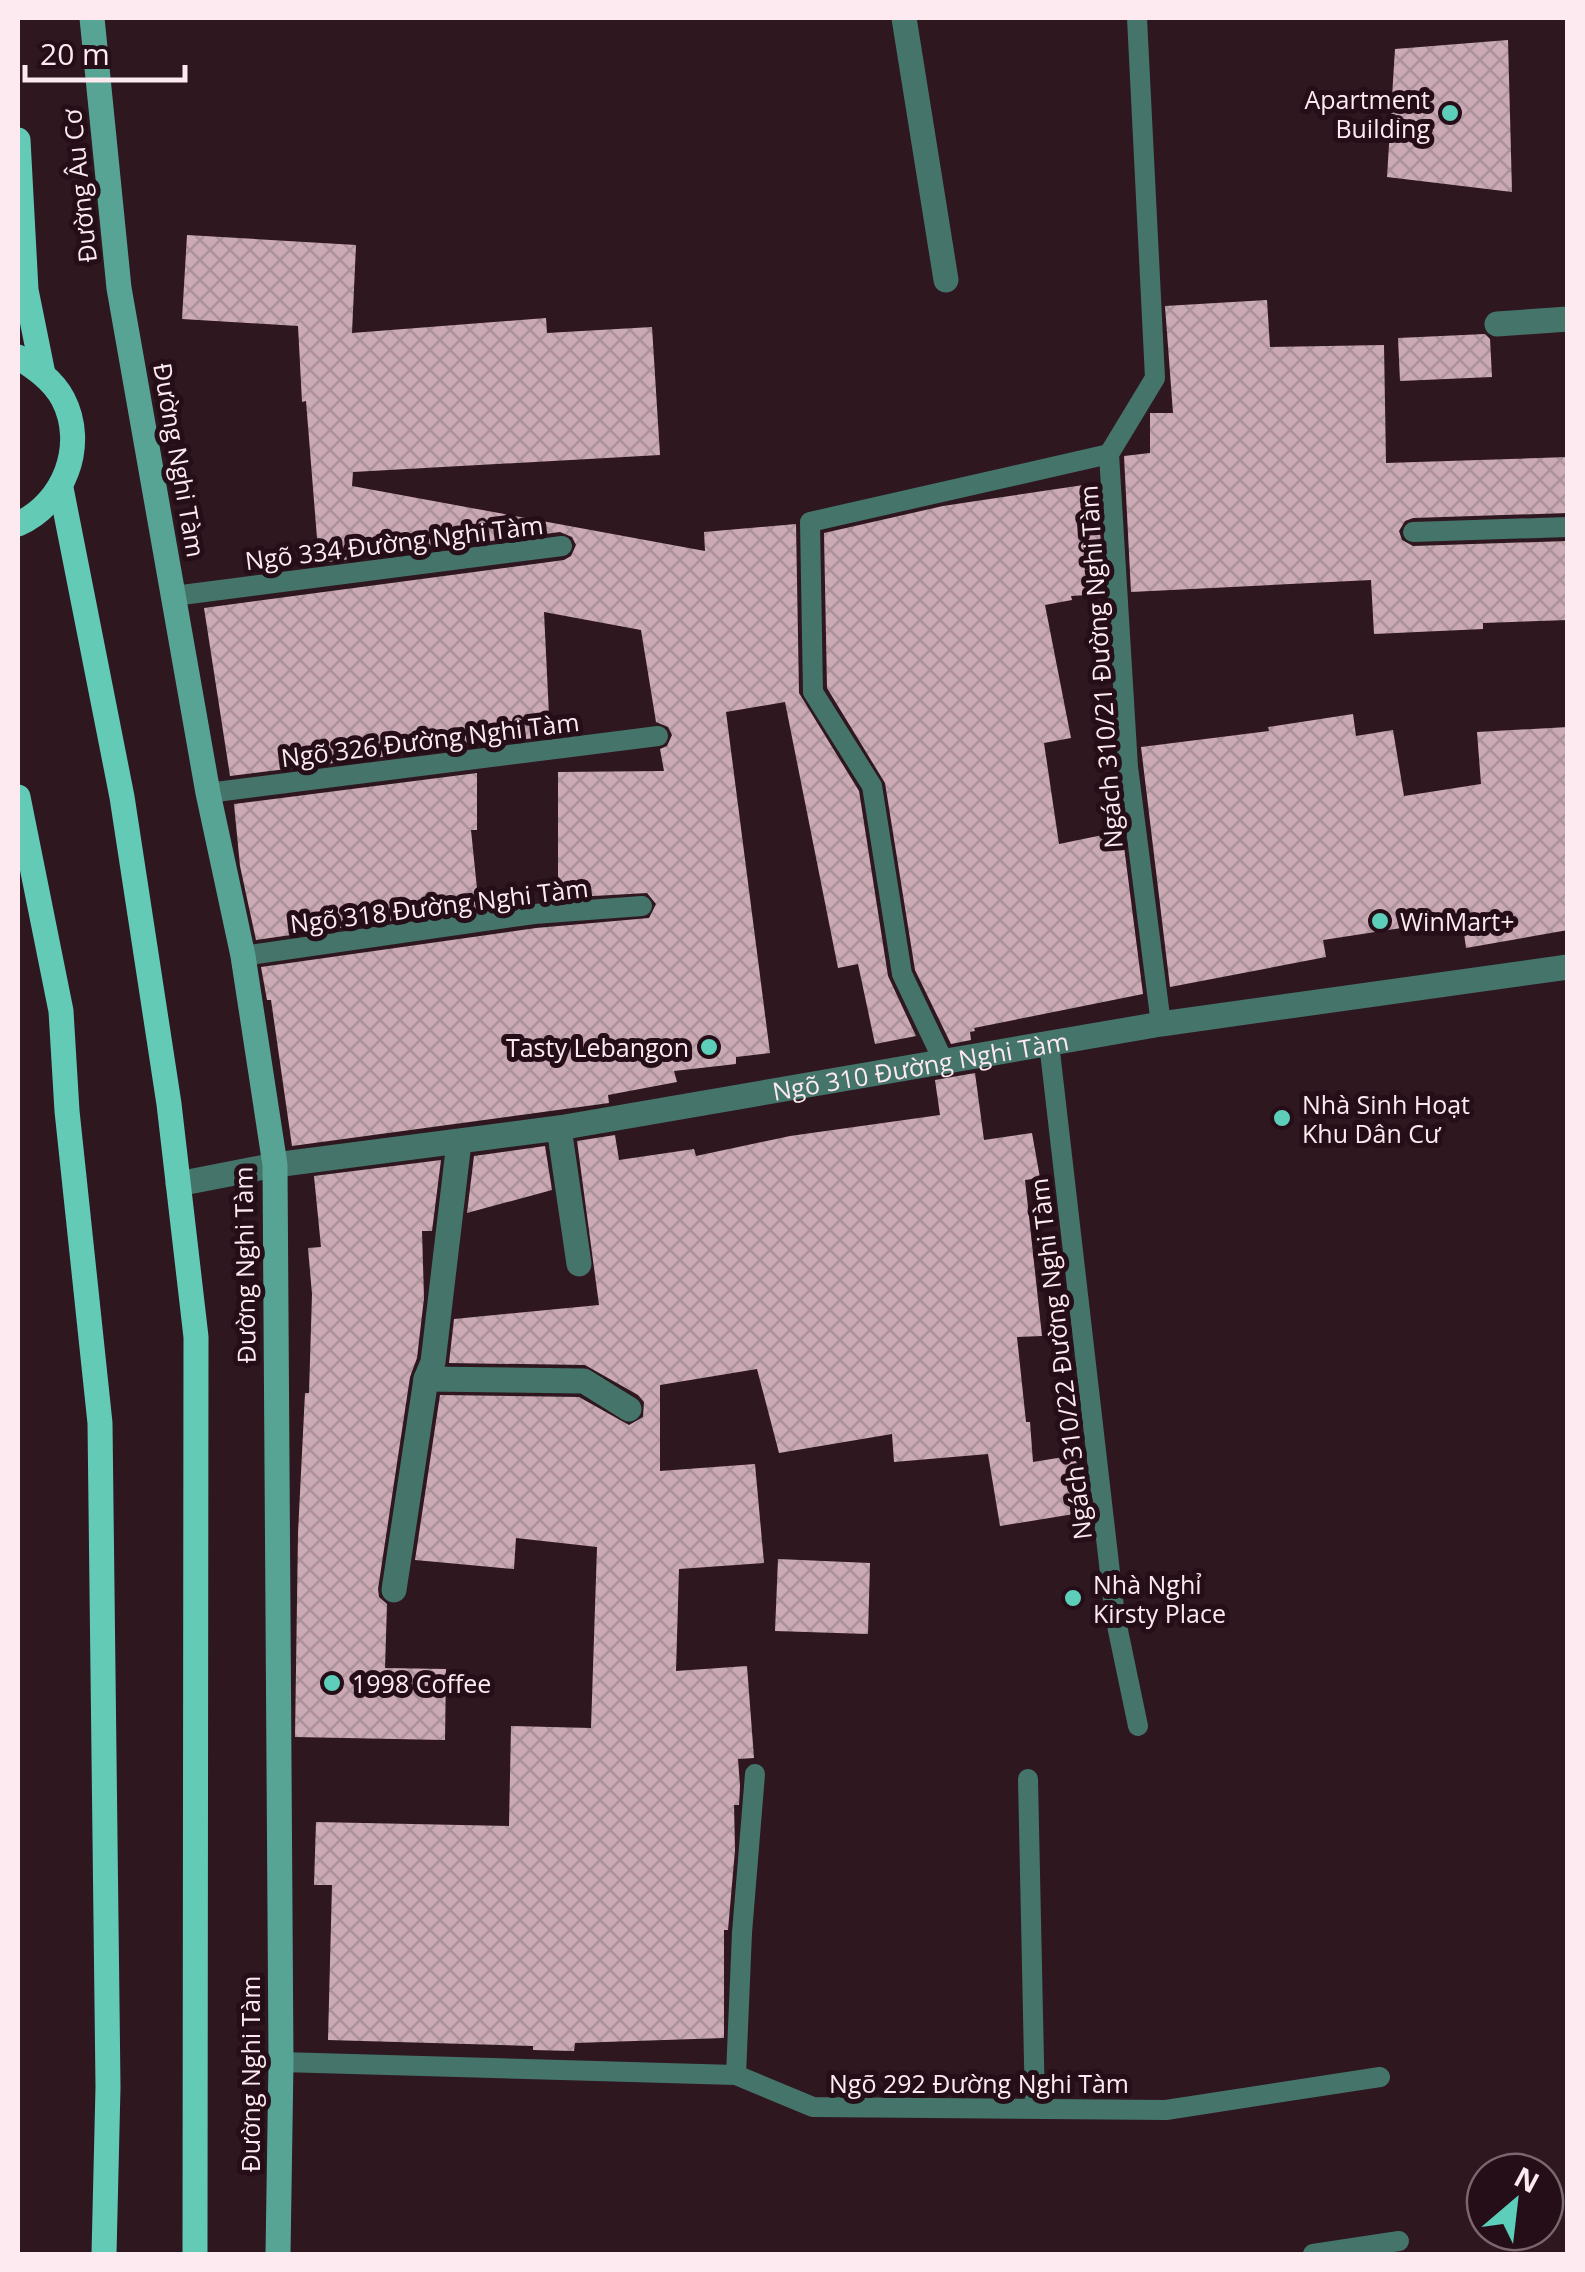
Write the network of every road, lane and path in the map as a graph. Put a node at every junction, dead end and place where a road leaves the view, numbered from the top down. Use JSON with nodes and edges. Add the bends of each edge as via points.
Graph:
{"nodes":[{"id":1,"x":92,"y":18,"type":"edge"},
{"id":2,"x":904,"y":18,"type":"edge"},
{"id":3,"x":1136,"y":18,"type":"edge"},
{"id":4,"x":18,"y":140,"type":"edge"},
{"id":5,"x":946,"y":280,"type":"dead end"},
{"id":6,"x":119,"y":288,"type":"joint"},
{"id":7,"x":1568,"y":320,"type":"edge"},
{"id":8,"x":1497,"y":324,"type":"dead end"},
{"id":9,"x":18,"y":357,"type":"edge"},
{"id":10,"x":44,"y":374,"type":"junction"},
{"id":11,"x":1109,"y":454,"type":"junction"},
{"id":12,"x":61,"y":488,"type":"junction"},
{"id":13,"x":18,"y":524,"type":"edge"},
{"id":14,"x":1568,"y":526,"type":"edge"},
{"id":15,"x":1413,"y":532,"type":"dead end"},
{"id":16,"x":562,"y":546,"type":"dead end"},
{"id":17,"x":174,"y":596,"type":"junction"},
{"id":18,"x":658,"y":736,"type":"dead end"},
{"id":19,"x":208,"y":793,"type":"junction"},
{"id":20,"x":18,"y":797,"type":"edge"},
{"id":21,"x":642,"y":906,"type":"dead end"},
{"id":22,"x":243,"y":956,"type":"junction"},
{"id":23,"x":1568,"y":967,"type":"edge"},
{"id":24,"x":1161,"y":1024,"type":"junction"},
{"id":25,"x":1049,"y":1043,"type":"junction"},
{"id":26,"x":943,"y":1060,"type":"junction"},
{"id":27,"x":558,"y":1128,"type":"junction"},
{"id":28,"x":459,"y":1142,"type":"junction"},
{"id":29,"x":274,"y":1165,"type":"junction"},
{"id":30,"x":178,"y":1184,"type":"junction"},
{"id":31,"x":579,"y":1264,"type":"dead end"},
{"id":32,"x":426,"y":1379,"type":"junction"},
{"id":33,"x":629,"y":1410,"type":"dead end"},
{"id":34,"x":394,"y":1590,"type":"dead end"},
{"id":35,"x":1138,"y":1726,"type":"dead end"},
{"id":36,"x":754,"y":1774,"type":"dead end"},
{"id":37,"x":1028,"y":1779,"type":"dead end"},
{"id":38,"x":281,"y":2062,"type":"junction"},
{"id":39,"x":736,"y":2075,"type":"junction"},
{"id":40,"x":1380,"y":2077,"type":"dead end"},
{"id":41,"x":1036,"y":2108,"type":"junction"},
{"id":42,"x":1399,"y":2241,"type":"dead end"},
{"id":43,"x":104,"y":2254,"type":"edge"},
{"id":44,"x":196,"y":2254,"type":"edge"},
{"id":45,"x":278,"y":2254,"type":"edge"},
{"id":46,"x":1314,"y":2254,"type":"edge"}],
"edges":[{"from":1,"to":6,"type":"street","name":"Đường Âu Cơ"},
{"from":2,"to":5,"type":"street"},
{"from":3,"to":11,"type":"lane","name":"Ngách 310/21 Đường Nghi Tàm","via":[[1155,378]]},
{"from":4,"to":10,"type":"main road","via":[[26,290]]},
{"from":6,"to":17,"type":"street","name":"Đường Nghi Tàm"},
{"from":7,"to":8,"type":"street"},
{"from":9,"to":10,"type":"main road"},
{"from":10,"to":12,"type":"main road","via":[[73,428]]},
{"from":11,"to":24,"type":"lane","name":"Ngách 310/21 Đường Nghi Tàm","via":[[1128,767]]},
{"from":11,"to":26,"type":"lane","via":[[810,522],[813,692],[872,786],[902,974]]},
{"from":12,"to":13,"type":"main road"},
{"from":12,"to":30,"type":"main road","name":"Đường Nghi Tàm","via":[[122,797]]},
{"from":14,"to":15,"type":"lane"},
{"from":16,"to":17,"type":"lane","name":"Ngõ 334 Đường Nghi Tàm"},
{"from":17,"to":19,"type":"street","name":"Đường Nghi Tàm"},
{"from":18,"to":19,"type":"lane","name":"Ngõ 326 Đường Nghi Tàm"},
{"from":19,"to":22,"type":"street","name":"Đường Nghi Tàm"},
{"from":20,"to":43,"type":"main road","via":[[61,1010],[100,1422]]},
{"from":21,"to":22,"type":"lane","name":"Ngõ 318 Đường Nghi Tàm","via":[[534,914]]},
{"from":22,"to":29,"type":"street","name":"Đường Nghi Tàm"},
{"from":23,"to":24,"type":"street","name":"Ngõ 310 Đường Nghi Tàm"},
{"from":24,"to":25,"type":"street","name":"Ngõ 310 Đường Nghi Tàm"},
{"from":25,"to":26,"type":"street","name":"Ngõ 310 Đường Nghi Tàm"},
{"from":25,"to":35,"type":"lane","name":"Ngách 310/22 Đường Nghi Tàm","via":[[1115,1616]]},
{"from":26,"to":27,"type":"street","name":"Ngõ 310 Đường Nghi Tàm"},
{"from":27,"to":28,"type":"street","name":"Ngõ 310 Đường Nghi Tàm"},
{"from":27,"to":31,"type":"street"},
{"from":28,"to":29,"type":"street","name":"Ngõ 310 Đường Nghi Tàm"},
{"from":28,"to":32,"type":"street"},
{"from":29,"to":30,"type":"street","name":"Ngõ 310 Đường Nghi Tàm"},
{"from":29,"to":38,"type":"street","name":"Đường Nghi Tàm"},
{"from":30,"to":44,"type":"main road","name":"Đường Nghi Tàm","via":[[196,1337]]},
{"from":32,"to":33,"type":"street","via":[[584,1381]]},
{"from":32,"to":34,"type":"street"},
{"from":36,"to":39,"type":"lane"},
{"from":37,"to":41,"type":"lane"},
{"from":38,"to":39,"type":"lane","name":"Ngõ 292 Đường Nghi Tàm"},
{"from":38,"to":45,"type":"street","name":"Đường Nghi Tàm"},
{"from":39,"to":41,"type":"lane","name":"Ngõ 292 Đường Nghi Tàm","via":[[813,2107]]},
{"from":40,"to":41,"type":"lane","name":"Ngõ 292 Đường Nghi Tàm","via":[[1166,2110]]},
{"from":42,"to":46,"type":"lane"}]}
